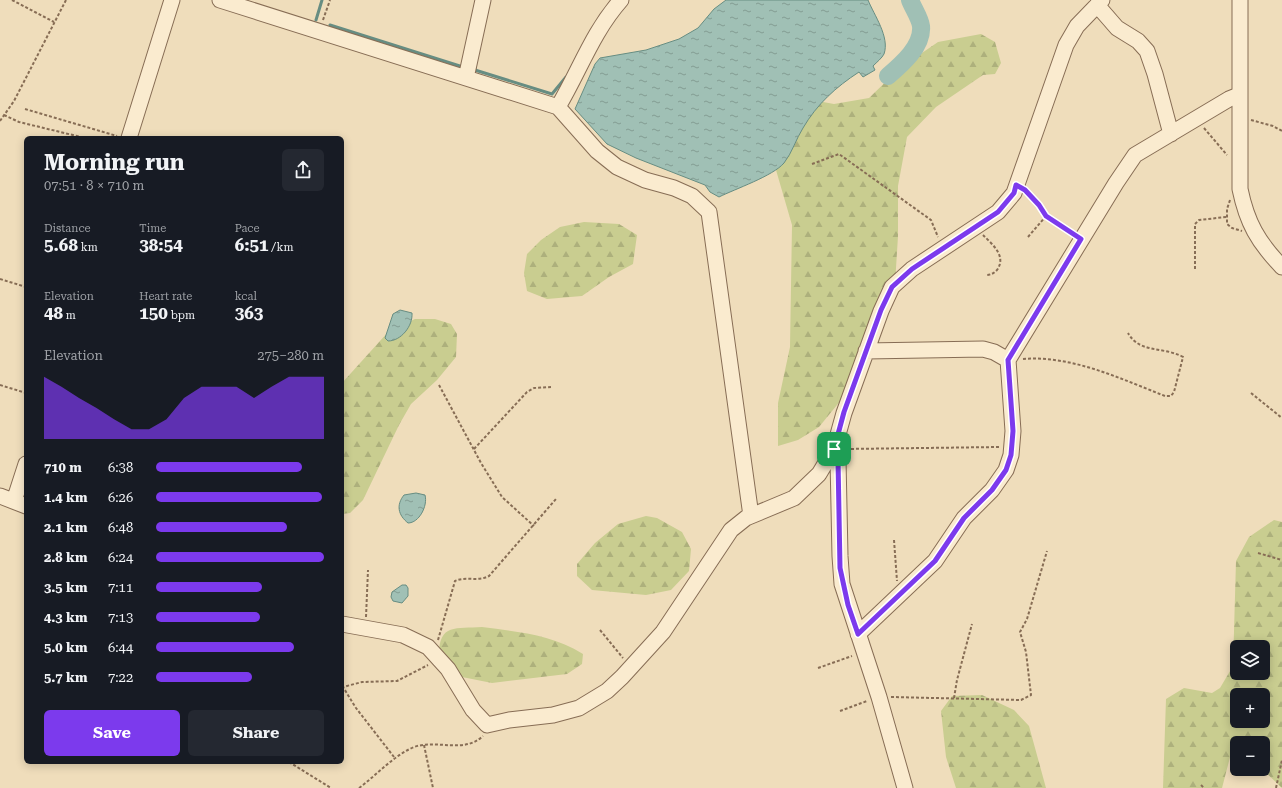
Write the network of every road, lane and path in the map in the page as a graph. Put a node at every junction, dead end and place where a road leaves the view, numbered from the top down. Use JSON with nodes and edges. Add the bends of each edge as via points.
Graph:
{"nodes":[{"id":1,"x":12,"y":0,"type":"edge"},
{"id":2,"x":66,"y":0,"type":"edge"},
{"id":3,"x":172,"y":0,"type":"edge"},
{"id":4,"x":220,"y":0,"type":"edge"},
{"id":5,"x":330,"y":0,"type":"edge"},
{"id":6,"x":483,"y":0,"type":"edge"},
{"id":7,"x":621,"y":0,"type":"edge"},
{"id":8,"x":1240,"y":0,"type":"edge"},
{"id":9,"x":1100,"y":3,"type":"edge"},
{"id":10,"x":54,"y":22,"type":"junction"},
{"id":11,"x":319,"y":32,"type":"junction"},
{"id":12,"x":466,"y":78,"type":"junction"},
{"id":13,"x":1239,"y":95,"type":"junction"},
{"id":14,"x":558,"y":107,"type":"junction"},
{"id":15,"x":25,"y":109,"type":"dead end"},
{"id":16,"x":4,"y":115,"type":"junction"},
{"id":17,"x":1197,"y":119,"type":"junction"},
{"id":18,"x":1240,"y":120,"type":"junction"},
{"id":19,"x":0,"y":121,"type":"edge"},
{"id":20,"x":1282,"y":130,"type":"edge"},
{"id":21,"x":1171,"y":134,"type":"junction"},
{"id":22,"x":77,"y":136,"type":"edge"},
{"id":23,"x":117,"y":136,"type":"edge"},
{"id":24,"x":130,"y":136,"type":"edge"},
{"id":25,"x":1240,"y":157,"type":"junction"},
{"id":26,"x":812,"y":164,"type":"dead end"},
{"id":27,"x":1016,"y":185,"type":"junction"},
{"id":28,"x":1046,"y":216,"type":"junction"},
{"id":29,"x":1226,"y":217,"type":"dead end"},
{"id":30,"x":976,"y":228,"type":"junction"},
{"id":31,"x":1028,"y":237,"type":"dead end"},
{"id":32,"x":1081,"y":239,"type":"junction"},
{"id":33,"x":943,"y":249,"type":"junction"},
{"id":34,"x":1282,"y":267,"type":"edge"},
{"id":35,"x":1195,"y":269,"type":"dead end"},
{"id":36,"x":986,"y":275,"type":"dead end"},
{"id":37,"x":0,"y":279,"type":"edge"},
{"id":38,"x":24,"y":285,"type":"edge"},
{"id":39,"x":1128,"y":334,"type":"dead end"},
{"id":40,"x":866,"y":351,"type":"junction"},
{"id":41,"x":1008,"y":360,"type":"junction"},
{"id":42,"x":0,"y":385,"type":"edge"},
{"id":43,"x":439,"y":385,"type":"dead end"},
{"id":44,"x":551,"y":387,"type":"dead end"},
{"id":45,"x":24,"y":392,"type":"edge"},
{"id":46,"x":1251,"y":393,"type":"dead end"},
{"id":47,"x":1282,"y":418,"type":"edge"},
{"id":48,"x":1013,"y":447,"type":"junction"},
{"id":49,"x":834,"y":449,"type":"junction"},
{"id":50,"x":474,"y":450,"type":"junction"},
{"id":51,"x":24,"y":470,"type":"edge"},
{"id":52,"x":556,"y":500,"type":"dead end"},
{"id":53,"x":13,"y":501,"type":"edge"},
{"id":54,"x":751,"y":516,"type":"junction"},
{"id":55,"x":534,"y":526,"type":"junction"},
{"id":56,"x":894,"y":540,"type":"dead end"},
{"id":57,"x":1047,"y":551,"type":"dead end"},
{"id":58,"x":1258,"y":553,"type":"dead end"},
{"id":59,"x":1282,"y":560,"type":"edge"},
{"id":60,"x":368,"y":570,"type":"dead end"},
{"id":61,"x":900,"y":594,"type":"junction"},
{"id":62,"x":344,"y":624,"type":"edge"},
{"id":63,"x":972,"y":624,"type":"dead end"},
{"id":64,"x":365,"y":627,"type":"junction"},
{"id":65,"x":600,"y":630,"type":"dead end"},
{"id":66,"x":858,"y":634,"type":"junction"},
{"id":67,"x":864,"y":652,"type":"junction"},
{"id":68,"x":435,"y":654,"type":"junction"},
{"id":69,"x":631,"y":668,"type":"junction"},
{"id":70,"x":818,"y":668,"type":"dead end"},
{"id":71,"x":344,"y":688,"type":"edge"},
{"id":72,"x":344,"y":689,"type":"edge"},
{"id":73,"x":879,"y":697,"type":"junction"},
{"id":74,"x":954,"y":698,"type":"junction"},
{"id":75,"x":840,"y":711,"type":"dead end"},
{"id":76,"x":487,"y":725,"type":"junction"},
{"id":77,"x":424,"y":745,"type":"junction"},
{"id":78,"x":394,"y":757,"type":"junction"},
{"id":79,"x":1282,"y":760,"type":"edge"},
{"id":80,"x":292,"y":764,"type":"edge"},
{"id":81,"x":1201,"y":785,"type":"dead end"},
{"id":82,"x":331,"y":788,"type":"edge"},
{"id":83,"x":359,"y":788,"type":"edge"},
{"id":84,"x":433,"y":788,"type":"edge"},
{"id":85,"x":905,"y":788,"type":"edge"},
{"id":86,"x":1204,"y":788,"type":"edge"},
{"id":87,"x":1276,"y":788,"type":"edge"}],
"edges":[{"from":1,"to":10,"type":"path"},
{"from":2,"to":10,"type":"path"},
{"from":3,"to":24,"type":"street"},
{"from":4,"to":11,"type":"street"},
{"from":5,"to":11,"type":"path"},
{"from":6,"to":12,"type":"street"},
{"from":7,"to":14,"type":"street","via":[[589,44]]},
{"from":8,"to":13,"type":"street"},
{"from":9,"to":21,"type":"street","via":[[1117,28],[1138,41],[1147,51]]},
{"from":9,"to":27,"type":"street","via":[[1077,26],[1066,45]]},
{"from":10,"to":16,"type":"path","via":[[14,101]]},
{"from":11,"to":12,"type":"street"},
{"from":12,"to":14,"type":"street"},
{"from":13,"to":17,"type":"street"},
{"from":13,"to":18,"type":"street"},
{"from":14,"to":54,"type":"street","via":[[597,151],[617,166],[645,180],[692,196],[709,212]]},
{"from":15,"to":23,"type":"path"},
{"from":16,"to":19,"type":"path"},
{"from":16,"to":22,"type":"path","via":[[19,122]]},
{"from":17,"to":21,"type":"street"},
{"from":17,"to":25,"type":"path","via":[[1229,157]]},
{"from":18,"to":20,"type":"path","via":[[1264,123]]},
{"from":18,"to":25,"type":"street"},
{"from":21,"to":32,"type":"street","via":[[1135,155]]},
{"from":25,"to":34,"type":"street","via":[[1240,189],[1246,214],[1260,242]]},
{"from":26,"to":33,"type":"path","via":[[839,154],[931,220]]},
{"from":27,"to":28,"type":"path","via":[[1025,190]]},
{"from":27,"to":30,"type":"street","via":[[1014,193],[998,212]]},
{"from":28,"to":31,"type":"path"},
{"from":28,"to":32,"type":"path"},
{"from":29,"to":35,"type":"path","via":[[1199,220],[1195,224]]},
{"from":30,"to":33,"type":"street"},
{"from":30,"to":36,"type":"path","via":[[995,246],[1000,255],[1001,262],[998,268],[990,275]]},
{"from":32,"to":41,"type":"street"},
{"from":33,"to":40,"type":"street","via":[[912,269],[892,287]]},
{"from":37,"to":38,"type":"path"},
{"from":39,"to":41,"type":"path","via":[[1142,347],[1160,348],[1183,357],[1171,396],[1064,362],[1037,358]]},
{"from":40,"to":41,"type":"street","via":[[983,349]]},
{"from":40,"to":49,"type":"street"},
{"from":41,"to":48,"type":"street","via":[[1013,409]]},
{"from":42,"to":45,"type":"path"},
{"from":43,"to":50,"type":"path"},
{"from":44,"to":50,"type":"path","via":[[534,388],[527,392]]},
{"from":46,"to":47,"type":"path"},
{"from":48,"to":49,"type":"path"},
{"from":48,"to":61,"type":"street","via":[[1001,479],[964,518],[935,561]]},
{"from":49,"to":54,"type":"street","via":[[819,474],[794,498]]},
{"from":49,"to":66,"type":"street","via":[[838,459],[840,568],[848,605]]},
{"from":50,"to":55,"type":"path","via":[[502,496]]},
{"from":51,"to":53,"type":"street"},
{"from":52,"to":55,"type":"path"},
{"from":54,"to":69,"type":"street","via":[[738,523],[724,540],[663,632]]},
{"from":55,"to":68,"type":"path","via":[[489,576],[480,580],[455,581]]},
{"from":56,"to":61,"type":"path"},
{"from":57,"to":74,"type":"path","via":[[1027,619],[1020,632],[1026,652],[1031,696],[1021,700]]},
{"from":58,"to":59,"type":"path"},
{"from":60,"to":64,"type":"path"},
{"from":61,"to":66,"type":"street"},
{"from":62,"to":64,"type":"street"},
{"from":63,"to":74,"type":"path"},
{"from":64,"to":68,"type":"street","via":[[403,635],[418,641]]},
{"from":65,"to":69,"type":"path"},
{"from":66,"to":67,"type":"street"},
{"from":67,"to":70,"type":"path"},
{"from":67,"to":73,"type":"street"},
{"from":68,"to":71,"type":"path","via":[[424,668],[397,681],[362,682]]},
{"from":68,"to":76,"type":"street","via":[[448,669],[473,710]]},
{"from":69,"to":76,"type":"street","via":[[607,691],[579,708],[553,715]]},
{"from":72,"to":78,"type":"path"},
{"from":73,"to":74,"type":"path"},
{"from":73,"to":75,"type":"path"},
{"from":73,"to":85,"type":"street"},
{"from":76,"to":77,"type":"path","via":[[485,734],[473,743],[457,746]]},
{"from":77,"to":78,"type":"path"},
{"from":77,"to":84,"type":"path"},
{"from":78,"to":83,"type":"path"},
{"from":79,"to":87,"type":"path"},
{"from":80,"to":82,"type":"path"},
{"from":81,"to":86,"type":"path"}]}
